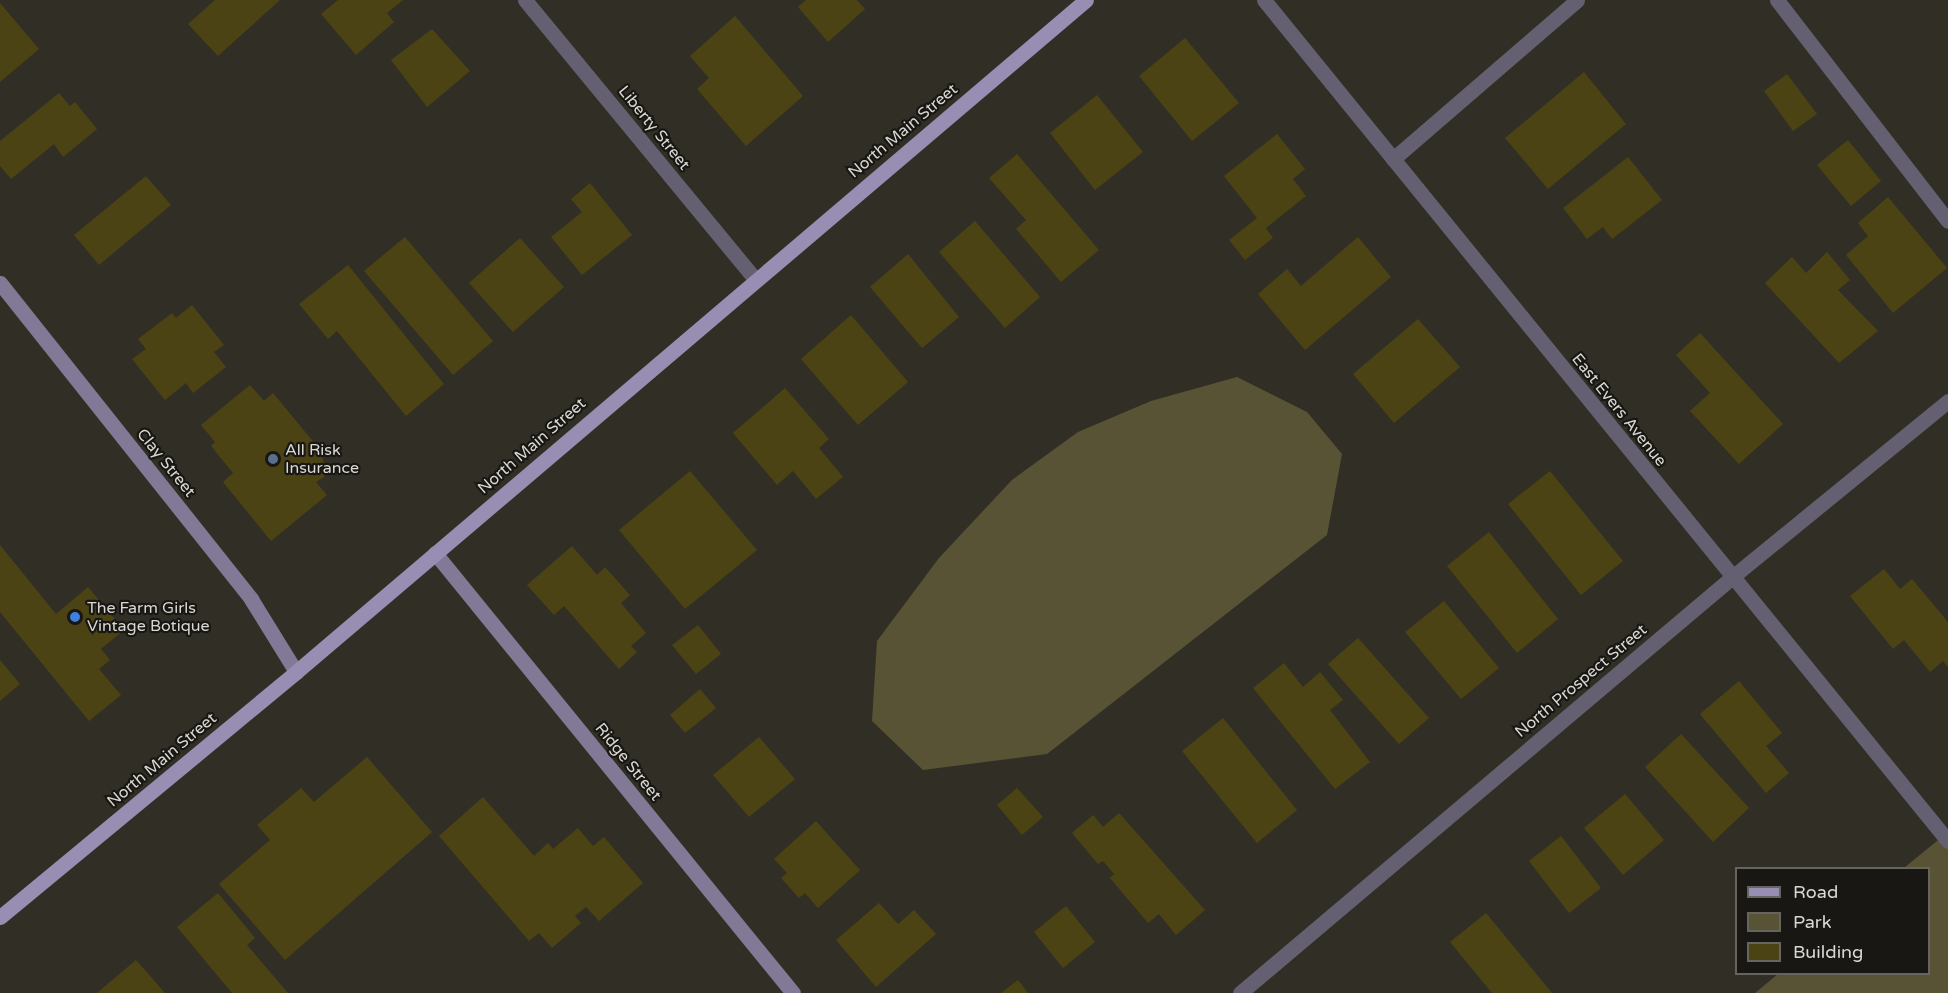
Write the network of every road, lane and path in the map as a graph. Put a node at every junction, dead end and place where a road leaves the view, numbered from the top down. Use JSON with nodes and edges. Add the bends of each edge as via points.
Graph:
{"nodes":[{"id":1,"x":525,"y":0,"type":"edge"},
{"id":2,"x":1086,"y":0,"type":"edge"},
{"id":3,"x":1264,"y":0,"type":"edge"},
{"id":4,"x":1577,"y":0,"type":"edge"},
{"id":5,"x":1777,"y":0,"type":"edge"},
{"id":6,"x":1393,"y":159,"type":"junction"},
{"id":7,"x":1948,"y":221,"type":"edge"},
{"id":8,"x":755,"y":279,"type":"junction"},
{"id":9,"x":0,"y":283,"type":"edge"},
{"id":10,"x":1948,"y":401,"type":"edge"},
{"id":11,"x":435,"y":553,"type":"junction"},
{"id":12,"x":1731,"y":578,"type":"junction"},
{"id":13,"x":296,"y":672,"type":"junction"},
{"id":14,"x":1948,"y":841,"type":"edge"},
{"id":15,"x":0,"y":917,"type":"edge"},
{"id":16,"x":793,"y":993,"type":"edge"},
{"id":17,"x":1240,"y":993,"type":"edge"}],
"edges":[{"from":1,"to":8,"type":"street","name":"Liberty Street"},
{"from":2,"to":8,"type":"main road","name":"North Main Street"},
{"from":3,"to":6,"type":"street","name":"East Evers Avenue"},
{"from":4,"to":6,"type":"street"},
{"from":5,"to":7,"type":"street"},
{"from":6,"to":12,"type":"street","name":"East Evers Avenue"},
{"from":8,"to":11,"type":"main road","name":"North Main Street"},
{"from":9,"to":13,"type":"street","name":"Clay Street","via":[[251,599]]},
{"from":10,"to":12,"type":"street","name":"North Prospect Street"},
{"from":11,"to":13,"type":"main road","name":"North Main Street"},
{"from":11,"to":16,"type":"street","name":"Ridge Street"},
{"from":12,"to":14,"type":"street","name":"East Evers Avenue"},
{"from":12,"to":17,"type":"street","name":"North Prospect Street"},
{"from":13,"to":15,"type":"main road","name":"North Main Street"}]}
